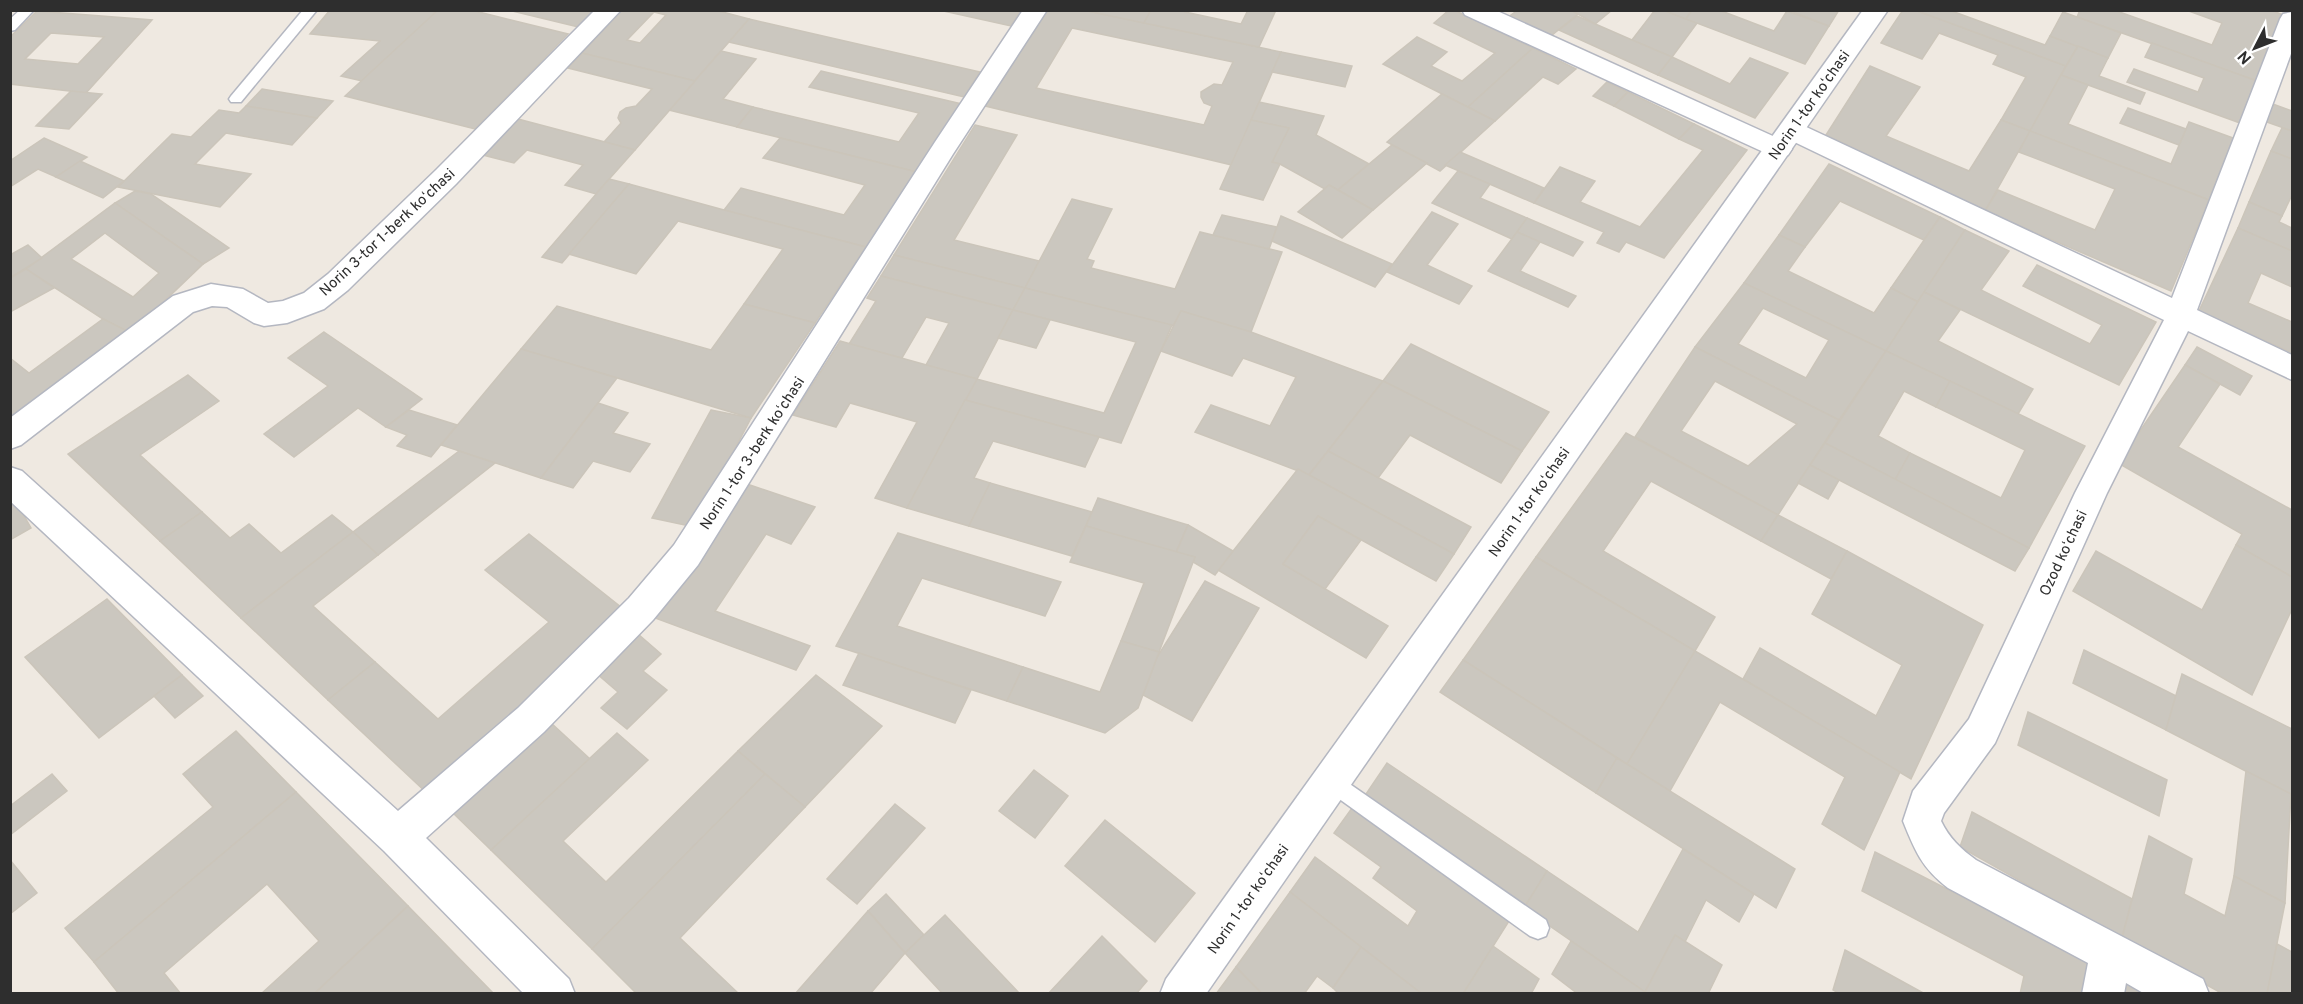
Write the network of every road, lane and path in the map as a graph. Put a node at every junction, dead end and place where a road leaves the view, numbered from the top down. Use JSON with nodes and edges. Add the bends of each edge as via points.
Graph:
{"nodes":[{"id":1,"x":28,"y":10,"type":"edge"},
{"id":2,"x":311,"y":10,"type":"edge"},
{"id":3,"x":609,"y":10,"type":"edge"},
{"id":4,"x":1035,"y":10,"type":"edge"},
{"id":5,"x":1474,"y":10,"type":"edge"},
{"id":6,"x":1876,"y":10,"type":"edge"},
{"id":7,"x":10,"y":27,"type":"edge"},
{"id":8,"x":2290,"y":33,"type":"edge"},
{"id":9,"x":236,"y":99,"type":"dead end"},
{"id":10,"x":1786,"y":140,"type":"junction"},
{"id":11,"x":2180,"y":316,"type":"junction"},
{"id":12,"x":2292,"y":368,"type":"edge"},
{"id":13,"x":10,"y":436,"type":"edge"},
{"id":14,"x":10,"y":480,"type":"edge"},
{"id":15,"x":1331,"y":781,"type":"junction"},
{"id":16,"x":398,"y":837,"type":"junction"},
{"id":17,"x":1538,"y":928,"type":"dead end"},
{"id":18,"x":2110,"y":953,"type":"junction"},
{"id":19,"x":554,"y":993,"type":"edge"},
{"id":20,"x":1181,"y":993,"type":"edge"},
{"id":21,"x":2103,"y":993,"type":"edge"},
{"id":22,"x":2188,"y":993,"type":"edge"}],
"edges":[{"from":1,"to":7,"type":"lane"},
{"from":2,"to":9,"type":"lane"},
{"from":3,"to":13,"type":"street","name":"Norin 3-tor 1-berk koʻchasi","via":[[430,193],[314,301],[287,312],[264,315],[233,297],[211,295],[183,304]]},
{"from":4,"to":16,"type":"street","name":"Norin 1-tor 3-berk koʻchasi","via":[[686,555],[641,609],[531,720]]},
{"from":5,"to":10,"type":"street"},
{"from":6,"to":10,"type":"street","name":"Norin 1-tor koʻchasi"},
{"from":8,"to":11,"type":"street","name":"Ozod koʻchasi"},
{"from":10,"to":11,"type":"street"},
{"from":10,"to":15,"type":"street","name":"Norin 1-tor koʻchasi"},
{"from":11,"to":12,"type":"street"},
{"from":11,"to":18,"type":"street","name":"Ozod koʻchasi","via":[[2091,493],[1982,731],[1927,804],[1922,821],[1933,846],[1962,874]]},
{"from":14,"to":16,"type":"street"},
{"from":15,"to":17,"type":"lane"},
{"from":15,"to":20,"type":"street","name":"Norin 1-tor koʻchasi"},
{"from":16,"to":19,"type":"street"},
{"from":18,"to":21,"type":"street"},
{"from":18,"to":22,"type":"street","name":"Ozod koʻchasi"}]}
